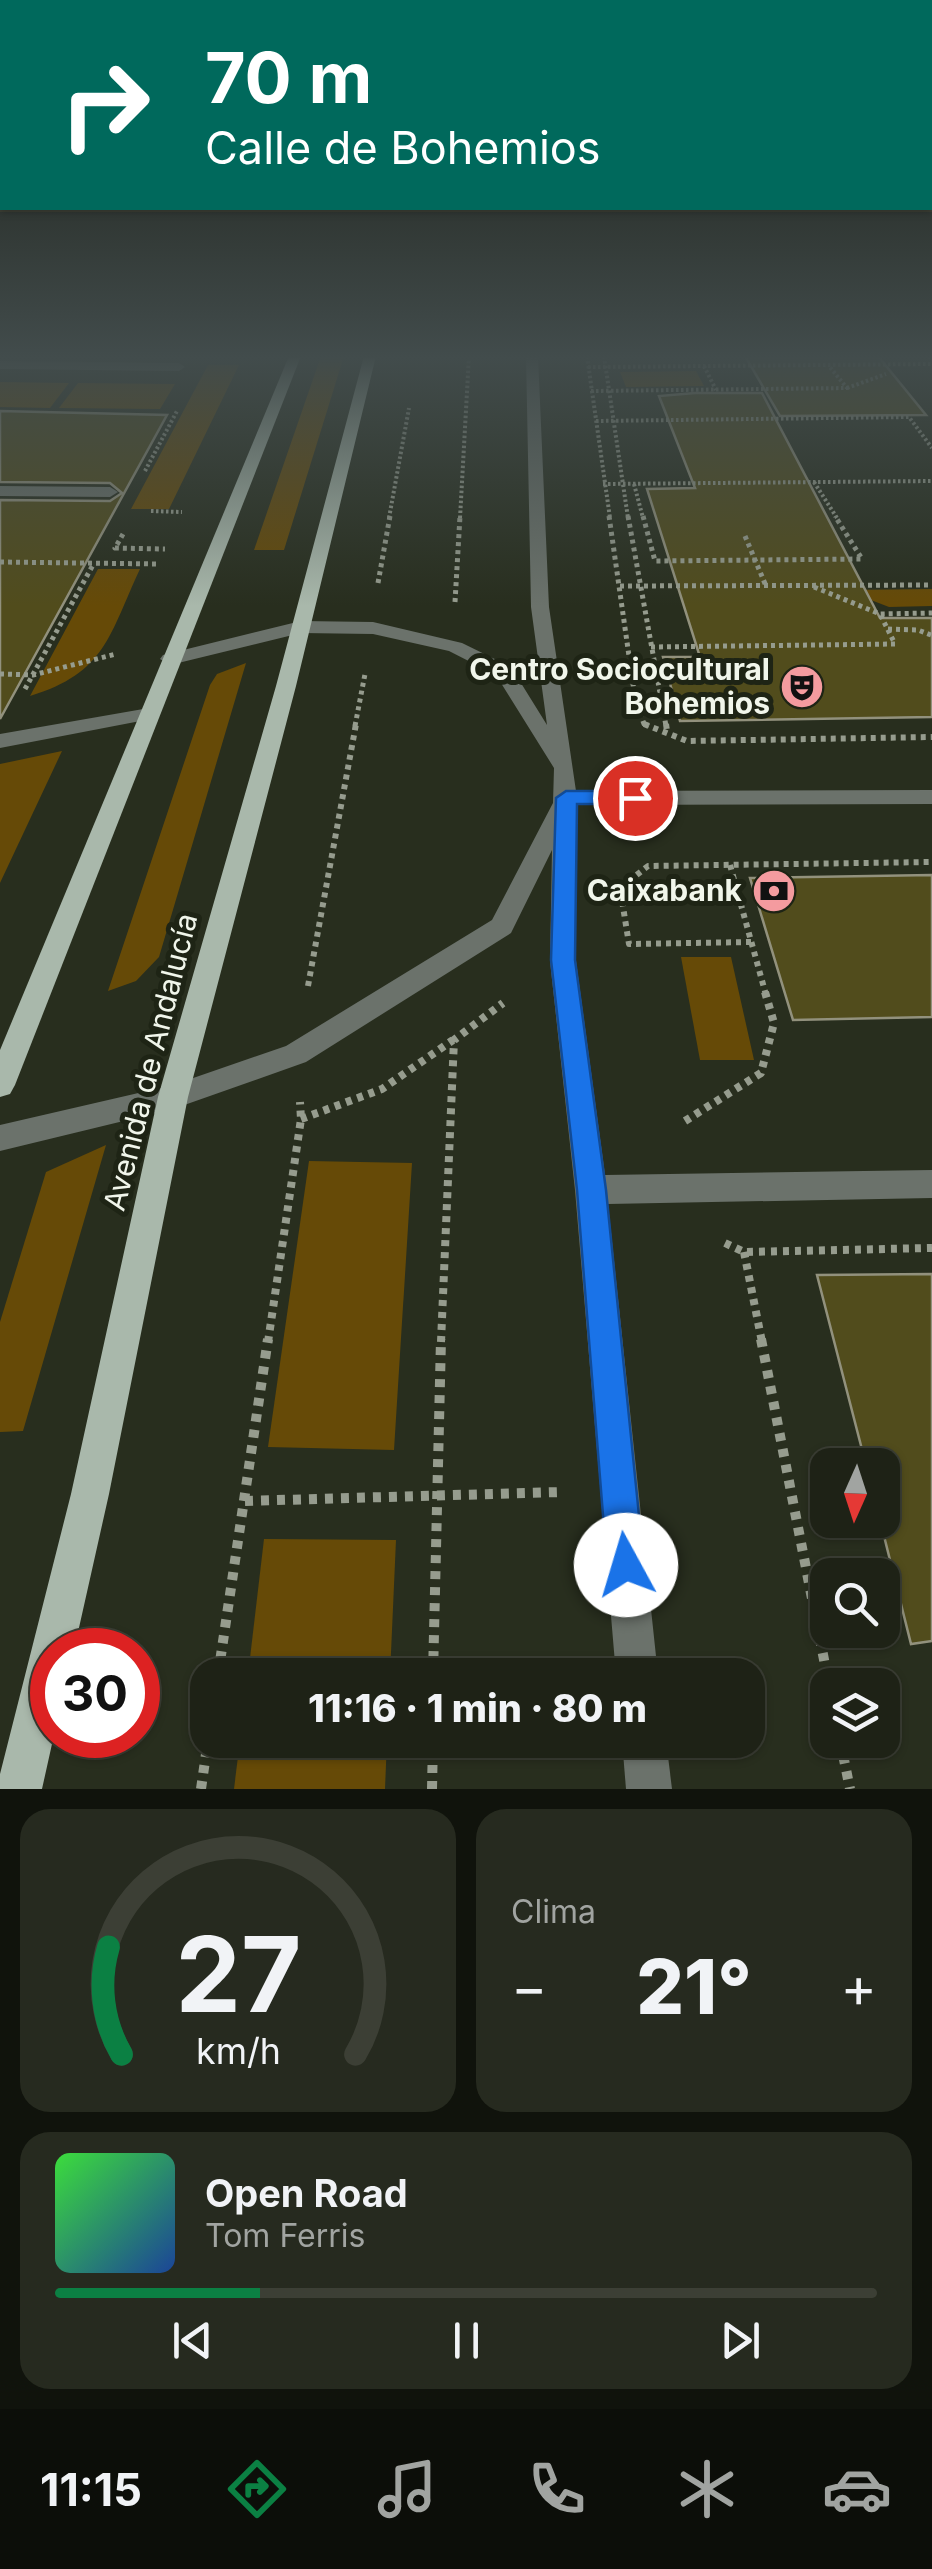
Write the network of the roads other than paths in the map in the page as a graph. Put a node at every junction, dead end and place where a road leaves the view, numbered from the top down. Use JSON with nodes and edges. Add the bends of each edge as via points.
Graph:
{"nodes":[{"id":1,"x":261,"y":439,"type":"edge"},
{"id":2,"x":349,"y":439,"type":"edge"},
{"id":3,"x":535,"y":439,"type":"edge"},
{"id":4,"x":0,"y":490,"type":"edge"},
{"id":5,"x":110,"y":492,"type":"dead end"},
{"id":6,"x":301,"y":627,"type":"junction"},
{"id":7,"x":170,"y":659,"type":"junction"},
{"id":8,"x":149,"y":714,"type":"junction"},
{"id":9,"x":0,"y":741,"type":"edge"},
{"id":10,"x":566,"y":784,"type":"junction"},
{"id":11,"x":932,"y":796,"type":"edge"},
{"id":12,"x":0,"y":1085,"type":"edge"},
{"id":13,"x":173,"y":1096,"type":"junction"},
{"id":14,"x":0,"y":1138,"type":"edge"},
{"id":15,"x":932,"y":1184,"type":"edge"},
{"id":16,"x":591,"y":1190,"type":"junction"},
{"id":17,"x":635,"y":1658,"type":"edge"},
{"id":18,"x":646,"y":1758,"type":"edge"},
{"id":19,"x":19,"y":1789,"type":"edge"},
{"id":20,"x":649,"y":1789,"type":"edge"}],
"edges":[{"from":1,"to":7,"type":"main road"},
{"from":2,"to":6,"type":"main road","name":"Avenida de Andalucía"},
{"from":3,"to":10,"type":"street","via":[[540,606]]},
{"from":4,"to":5,"type":"street"},
{"from":6,"to":7,"type":"street"},
{"from":6,"to":10,"type":"street","via":[[387,631],[456,647],[504,672]]},
{"from":6,"to":13,"type":"main road","name":"Avenida de Andalucía"},
{"from":7,"to":8,"type":"main road"},
{"from":8,"to":9,"type":"street"},
{"from":8,"to":12,"type":"main road"},
{"from":10,"to":11,"type":"street"},
{"from":10,"to":13,"type":"street","via":[[502,926],[296,1054]]},
{"from":10,"to":16,"type":"street","via":[[563,960]]},
{"from":13,"to":14,"type":"street"},
{"from":13,"to":19,"type":"main road","name":"Avenida de Andalucía","via":[[90,1494]]},
{"from":15,"to":16,"type":"street"},
{"from":16,"to":17,"type":"street"},
{"from":18,"to":20,"type":"street"}]}
